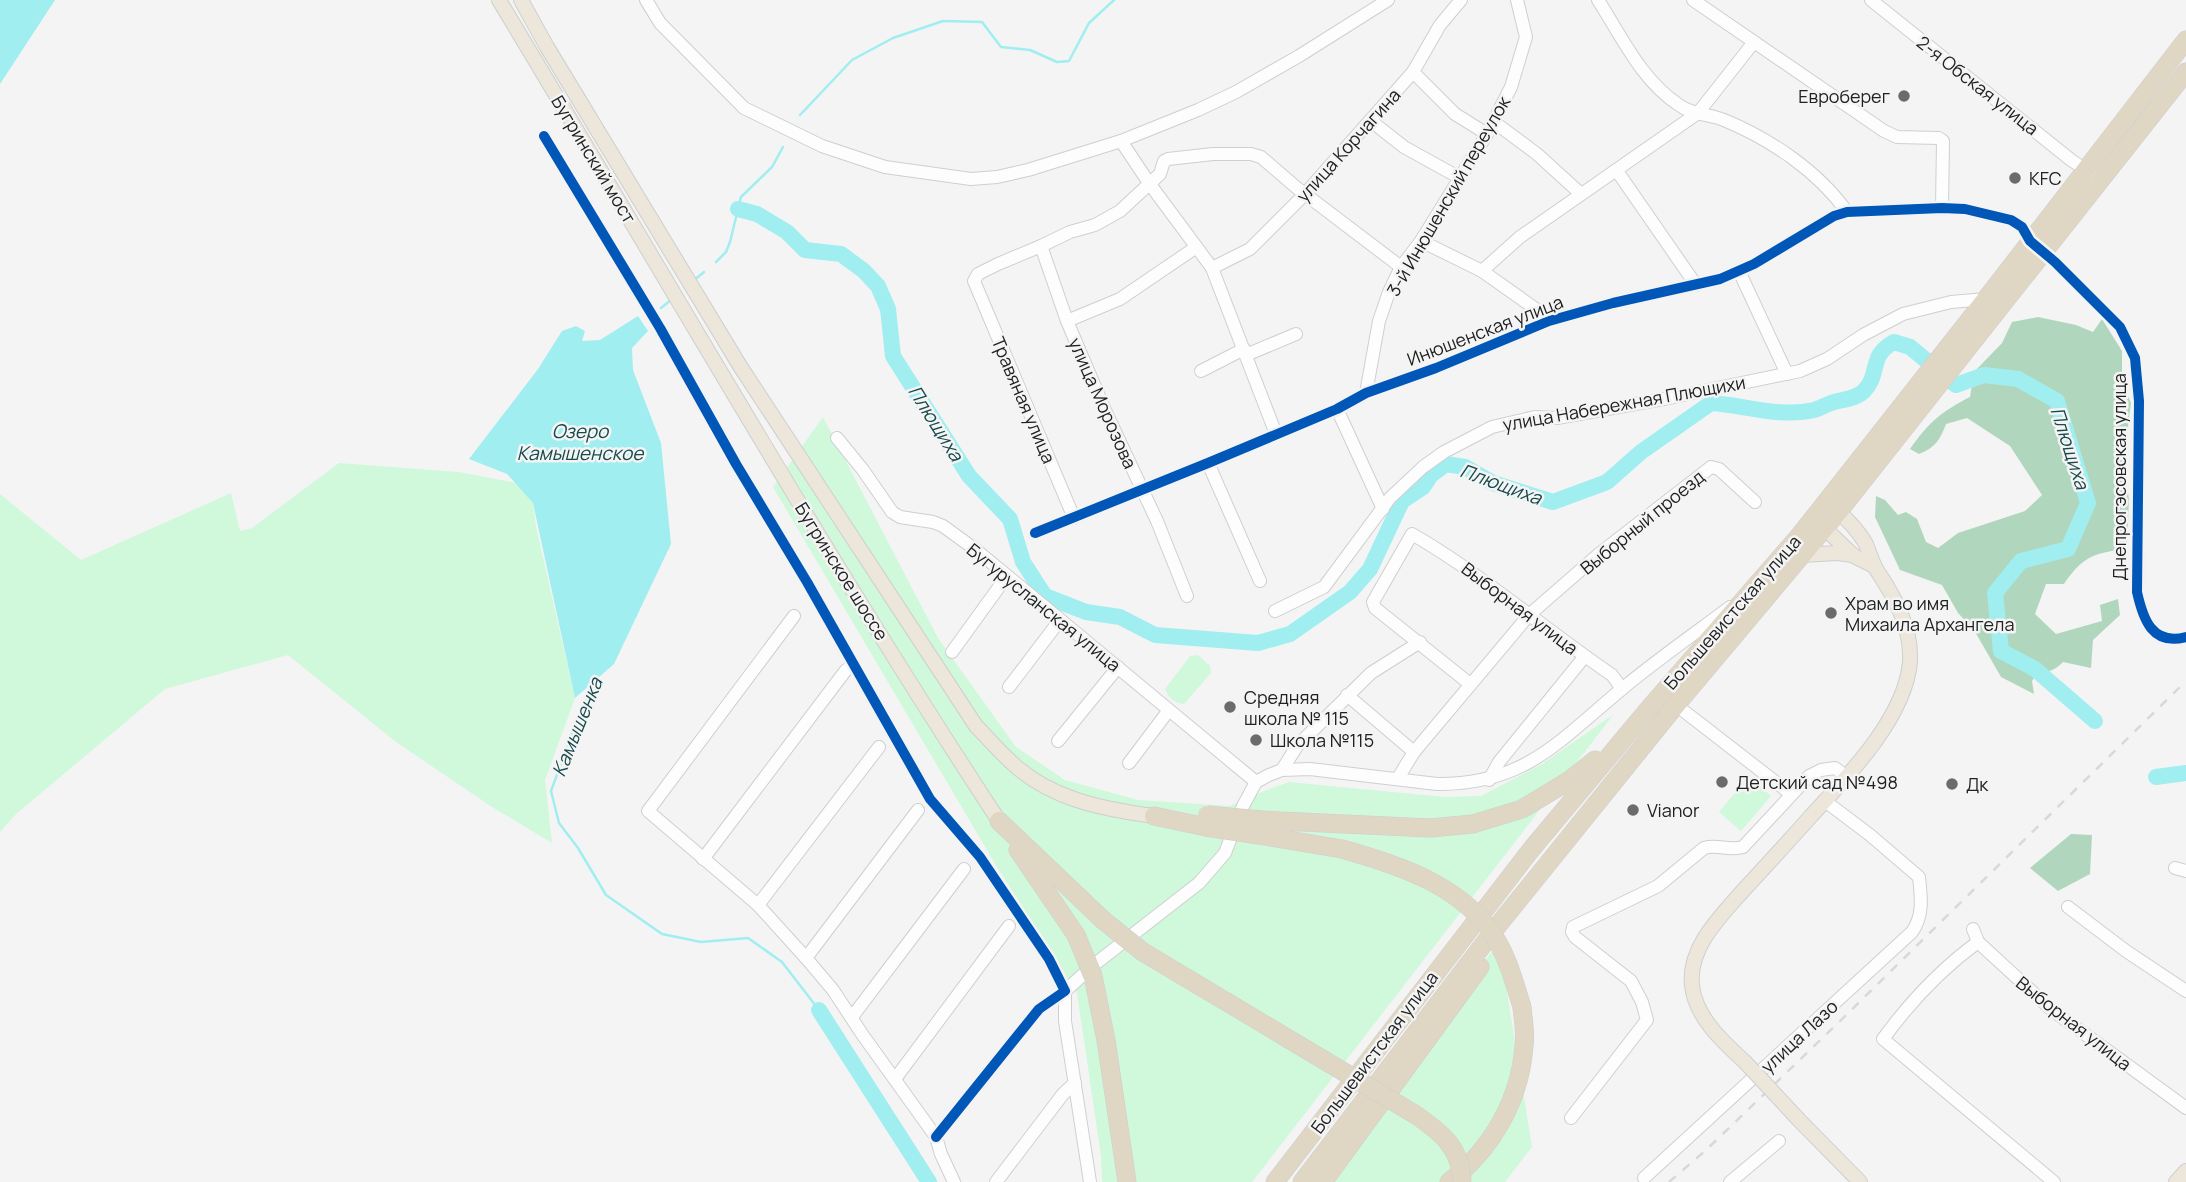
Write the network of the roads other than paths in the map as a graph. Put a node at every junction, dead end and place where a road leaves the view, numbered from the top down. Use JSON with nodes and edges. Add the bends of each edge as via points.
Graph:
{"nodes":[{"id":1,"x":499,"y":0,"type":"edge"},
{"id":2,"x":521,"y":0,"type":"edge"},
{"id":3,"x":646,"y":0,"type":"edge"},
{"id":4,"x":1388,"y":0,"type":"edge"},
{"id":5,"x":1461,"y":0,"type":"edge"},
{"id":6,"x":1517,"y":0,"type":"edge"},
{"id":7,"x":1598,"y":0,"type":"edge"},
{"id":8,"x":1693,"y":0,"type":"edge"},
{"id":9,"x":1871,"y":0,"type":"edge"},
{"id":10,"x":2186,"y":40,"type":"edge"},
{"id":11,"x":1754,"y":42,"type":"junction"},
{"id":12,"x":1413,"y":72,"type":"junction"},
{"id":13,"x":2186,"y":72,"type":"edge"},
{"id":14,"x":1698,"y":113,"type":"junction"},
{"id":15,"x":1371,"y":121,"type":"junction"},
{"id":16,"x":1494,"y":122,"type":"junction"},
{"id":17,"x":1487,"y":134,"type":"junction"},
{"id":18,"x":544,"y":136,"type":"dead end"},
{"id":19,"x":1121,"y":141,"type":"junction"},
{"id":20,"x":2085,"y":169,"type":"junction"},
{"id":21,"x":1616,"y":171,"type":"junction"},
{"id":22,"x":1460,"y":178,"type":"junction"},
{"id":23,"x":2102,"y":179,"type":"junction"},
{"id":24,"x":1149,"y":184,"type":"junction"},
{"id":25,"x":1305,"y":194,"type":"junction"},
{"id":26,"x":1581,"y":194,"type":"junction"},
{"id":27,"x":1942,"y":208,"type":"junction"},
{"id":28,"x":1847,"y":212,"type":"junction"},
{"id":29,"x":1421,"y":241,"type":"junction"},
{"id":30,"x":1041,"y":246,"type":"junction"},
{"id":31,"x":2036,"y":247,"type":"junction"},
{"id":32,"x":1195,"y":248,"type":"junction"},
{"id":33,"x":1401,"y":267,"type":"junction"},
{"id":34,"x":1212,"y":268,"type":"junction"},
{"id":35,"x":1482,"y":271,"type":"junction"},
{"id":36,"x":1739,"y":271,"type":"junction"},
{"id":37,"x":1696,"y":285,"type":"junction"},
{"id":38,"x":1986,"y":299,"type":"junction"},
{"id":39,"x":690,"y":317,"type":"joint"},
{"id":40,"x":1067,"y":321,"type":"junction"},
{"id":41,"x":1549,"y":321,"type":"junction"},
{"id":42,"x":1296,"y":334,"type":"dead end"},
{"id":43,"x":1245,"y":352,"type":"junction"},
{"id":44,"x":1953,"y":355,"type":"junction"},
{"id":45,"x":1201,"y":371,"type":"dead end"},
{"id":46,"x":1787,"y":374,"type":"junction"},
{"id":47,"x":1933,"y":380,"type":"junction"},
{"id":48,"x":1366,"y":393,"type":"junction"},
{"id":49,"x":1337,"y":409,"type":"junction"},
{"id":50,"x":1276,"y":434,"type":"junction"},
{"id":51,"x":837,"y":438,"type":"dead end"},
{"id":52,"x":1208,"y":463,"type":"junction"},
{"id":53,"x":1856,"y":489,"type":"junction"},
{"id":54,"x":1143,"y":490,"type":"junction"},
{"id":55,"x":1755,"y":502,"type":"dead end"},
{"id":56,"x":1833,"y":506,"type":"junction"},
{"id":57,"x":1383,"y":509,"type":"junction"},
{"id":58,"x":1074,"y":518,"type":"junction"},
{"id":59,"x":1819,"y":523,"type":"junction"},
{"id":60,"x":1853,"y":527,"type":"junction"},
{"id":61,"x":1035,"y":533,"type":"dead end"},
{"id":62,"x":1802,"y":555,"type":"junction"},
{"id":63,"x":1854,"y":556,"type":"junction"},
{"id":64,"x":1874,"y":566,"type":"junction"},
{"id":65,"x":1007,"y":576,"type":"junction"},
{"id":66,"x":1260,"y":581,"type":"dead end"},
{"id":67,"x":1748,"y":593,"type":"junction"},
{"id":68,"x":1187,"y":596,"type":"dead end"},
{"id":69,"x":1275,"y":611,"type":"dead end"},
{"id":70,"x":1529,"y":615,"type":"junction"},
{"id":71,"x":794,"y":616,"type":"dead end"},
{"id":72,"x":1060,"y":620,"type":"junction"},
{"id":73,"x":2186,"y":637,"type":"edge"},
{"id":74,"x":1420,"y":642,"type":"junction"},
{"id":75,"x":952,"y":652,"type":"dead end"},
{"id":76,"x":1585,"y":656,"type":"junction"},
{"id":77,"x":1118,"y":667,"type":"junction"},
{"id":78,"x":846,"y":670,"type":"dead end"},
{"id":79,"x":1470,"y":684,"type":"junction"},
{"id":80,"x":1009,"y":687,"type":"dead end"},
{"id":81,"x":1622,"y":689,"type":"junction"},
{"id":82,"x":1347,"y":695,"type":"junction"},
{"id":83,"x":1676,"y":705,"type":"junction"},
{"id":84,"x":1170,"y":710,"type":"junction"},
{"id":85,"x":1630,"y":731,"type":"junction"},
{"id":86,"x":1058,"y":741,"type":"dead end"},
{"id":87,"x":879,"y":747,"type":"dead end"},
{"id":88,"x":1414,"y":752,"type":"junction"},
{"id":89,"x":1129,"y":763,"type":"dead end"},
{"id":90,"x":1282,"y":770,"type":"junction"},
{"id":91,"x":1847,"y":777,"type":"junction"},
{"id":92,"x":1398,"y":778,"type":"junction"},
{"id":93,"x":1489,"y":780,"type":"junction"},
{"id":94,"x":1256,"y":782,"type":"junction"},
{"id":95,"x":1791,"y":794,"type":"junction"},
{"id":96,"x":1825,"y":801,"type":"junction"},
{"id":97,"x":918,"y":810,"type":"dead end"},
{"id":98,"x":1154,"y":816,"type":"joint"},
{"id":99,"x":1585,"y":817,"type":"junction"},
{"id":100,"x":999,"y":821,"type":"junction"},
{"id":101,"x":1260,"y":827,"type":"junction"},
{"id":102,"x":703,"y":859,"type":"junction"},
{"id":103,"x":964,"y":869,"type":"dead end"},
{"id":104,"x":758,"y":905,"type":"junction"},
{"id":105,"x":2068,"y":907,"type":"dead end"},
{"id":106,"x":1009,"y":926,"type":"dead end"},
{"id":107,"x":806,"y":958,"type":"junction"},
{"id":108,"x":1065,"y":990,"type":"junction"},
{"id":109,"x":2186,"y":991,"type":"edge"},
{"id":110,"x":852,"y":1017,"type":"junction"},
{"id":111,"x":895,"y":1079,"type":"junction"},
{"id":112,"x":1075,"y":1083,"type":"junction"},
{"id":113,"x":2186,"y":1108,"type":"edge"},
{"id":114,"x":1571,"y":1118,"type":"dead end"},
{"id":115,"x":936,"y":1138,"type":"junction"},
{"id":116,"x":1779,"y":1141,"type":"dead end"},
{"id":117,"x":2186,"y":1171,"type":"edge"},
{"id":118,"x":1644,"y":1178,"type":"dead end"},
{"id":119,"x":1089,"y":1181,"type":"edge"},
{"id":120,"x":954,"y":1182,"type":"edge"},
{"id":121,"x":996,"y":1182,"type":"edge"},
{"id":122,"x":1127,"y":1182,"type":"edge"},
{"id":123,"x":1275,"y":1182,"type":"edge"},
{"id":124,"x":1301,"y":1182,"type":"edge"},
{"id":125,"x":1323,"y":1182,"type":"edge"},
{"id":126,"x":1449,"y":1182,"type":"edge"},
{"id":127,"x":1462,"y":1182,"type":"edge"},
{"id":128,"x":1730,"y":1182,"type":"edge"},
{"id":129,"x":1860,"y":1182,"type":"edge"},
{"id":130,"x":2054,"y":1182,"type":"edge"},
{"id":131,"x":2176,"y":1182,"type":"edge"}],
"edges":[{"from":1,"to":39,"type":"main road","name":"Бугринский мост"},
{"from":2,"to":98,"type":"main road","via":[[704,308],[976,726],[1011,763],[1045,787],[1086,804]]},
{"from":3,"to":19,"type":"street","via":[[660,23],[744,108],[822,146],[885,167],[996,177]]},
{"from":4,"to":19,"type":"street","via":[[1236,92]]},
{"from":5,"to":12,"type":"street","name":"улица Корчагина","via":[[1440,25]]},
{"from":6,"to":16,"type":"street","name":"3-й Инюшенский переулок","via":[[1526,37],[1511,87]]},
{"from":7,"to":14,"type":"street","via":[[1653,84],[1680,107]]},
{"from":8,"to":11,"type":"street"},
{"from":9,"to":20,"type":"street","name":"2-я Обская улица"},
{"from":10,"to":20,"type":"highway","name":"Большевистская улица"},
{"from":11,"to":14,"type":"street"},
{"from":11,"to":27,"type":"street","via":[[1884,131],[1943,141]]},
{"from":12,"to":15,"type":"street","name":"улица Корчагина"},
{"from":12,"to":17,"type":"street","via":[[1455,114]]},
{"from":13,"to":23,"type":"highway","name":"Большевистская улица"},
{"from":14,"to":21,"type":"street"},
{"from":14,"to":28,"type":"street","via":[[1724,120],[1781,150]]},
{"from":15,"to":22,"type":"street","via":[[1404,147]]},
{"from":15,"to":25,"type":"street","name":"улица Корчагина"},
{"from":16,"to":17,"type":"street","name":"3-й Инюшенский переулок"},
{"from":16,"to":26,"type":"street"},
{"from":17,"to":22,"type":"street","name":"3-й Инюшенский переулок"},
{"from":18,"to":108,"type":"street","via":[[660,328],[930,799],[980,857]]},
{"from":19,"to":24,"type":"street"},
{"from":20,"to":23,"type":"street","name":"2-я Обская улица"},
{"from":20,"to":31,"type":"highway","name":"Большевистская улица"},
{"from":21,"to":26,"type":"street"},
{"from":21,"to":37,"type":"street"},
{"from":22,"to":29,"type":"street","name":"3-й Инюшенский переулок"},
{"from":23,"to":31,"type":"highway","name":"Большевистская улица"},
{"from":24,"to":25,"type":"street","via":[[1168,159],[1251,154],[1261,157]]},
{"from":24,"to":30,"type":"street","via":[[1120,211]]},
{"from":24,"to":32,"type":"street"},
{"from":25,"to":33,"type":"street"},
{"from":25,"to":34,"type":"street","name":"улица Корчагина","via":[[1250,249]]},
{"from":26,"to":35,"type":"street","via":[[1520,237]]},
{"from":27,"to":28,"type":"street","name":"Инюшенская улица"},
{"from":27,"to":31,"type":"street","name":"Инюшенская улица","via":[[2011,220]]},
{"from":28,"to":36,"type":"street","name":"Инюшенская улица","via":[[1819,223]]},
{"from":29,"to":33,"type":"street","name":"3-й Инюшенский переулок"},
{"from":29,"to":35,"type":"street"},
{"from":30,"to":40,"type":"street","name":"улица Морозова"},
{"from":30,"to":58,"type":"street","name":"Травяная улица","via":[[978,274],[974,281]]},
{"from":31,"to":38,"type":"highway","name":"Большевистская улица"},
{"from":31,"to":44,"type":"highway","name":"Большевистская улица"},
{"from":31,"to":73,"type":"street","name":"Днепрогэсовская улица","via":[[2120,327],[2131,345],[2139,401],[2137,593],[2143,617],[2154,632],[2170,639]]},
{"from":32,"to":34,"type":"street"},
{"from":32,"to":40,"type":"street","via":[[1120,299]]},
{"from":33,"to":48,"type":"street","name":"3-й Инюшенский переулок","via":[[1379,321]]},
{"from":34,"to":43,"type":"street"},
{"from":35,"to":41,"type":"street"},
{"from":36,"to":37,"type":"street","name":"Инюшенская улица"},
{"from":36,"to":46,"type":"street"},
{"from":37,"to":41,"type":"street","name":"Инюшенская улица"},
{"from":38,"to":44,"type":"highway","name":"Большевистская улица"},
{"from":38,"to":46,"type":"street","name":"улица Набережная Плющихи","via":[[1903,314],[1827,359]]},
{"from":39,"to":100,"type":"main road","name":"Бугринское шоссе"},
{"from":40,"to":54,"type":"street","name":"улица Морозова"},
{"from":41,"to":48,"type":"street","name":"Инюшенская улица"},
{"from":42,"to":43,"type":"street"},
{"from":43,"to":45,"type":"street"},
{"from":43,"to":50,"type":"street"},
{"from":44,"to":47,"type":"highway","name":"Большевистская улица"},
{"from":46,"to":57,"type":"street","name":"улица Набережная Плющихи","via":[[1492,427],[1423,467]]},
{"from":47,"to":53,"type":"highway","name":"Большевистская улица"},
{"from":47,"to":56,"type":"highway","name":"Большевистская улица"},
{"from":48,"to":49,"type":"street","name":"Инюшенская улица"},
{"from":49,"to":50,"type":"street","name":"Инюшенская улица"},
{"from":49,"to":57,"type":"street"},
{"from":50,"to":52,"type":"street","name":"Инюшенская улица"},
{"from":51,"to":65,"type":"street","name":"Бугурусланская улица","via":[[892,512],[943,526]]},
{"from":52,"to":54,"type":"street","name":"Инюшенская улица"},
{"from":52,"to":66,"type":"street"},
{"from":53,"to":56,"type":"highway","name":"Большевистская улица"},
{"from":53,"to":60,"type":"main road"},
{"from":54,"to":58,"type":"street","name":"Инюшенская улица"},
{"from":54,"to":68,"type":"street","name":"улица Морозова"},
{"from":55,"to":70,"type":"street","name":"Выборный проезд","via":[[1711,467]]},
{"from":56,"to":59,"type":"highway","name":"Большевистская улица"},
{"from":56,"to":60,"type":"main road"},
{"from":57,"to":69,"type":"street","name":"улица Набережная Плющихи","via":[[1324,587]]},
{"from":58,"to":61,"type":"street","name":"Инюшенская улица"},
{"from":59,"to":62,"type":"highway","name":"Большевистская улица"},
{"from":59,"to":63,"type":"main road"},
{"from":59,"to":67,"type":"highway","name":"Большевистская улица"},
{"from":60,"to":64,"type":"main road"},
{"from":62,"to":63,"type":"main road"},
{"from":62,"to":83,"type":"highway","name":"Большевистская улица"},
{"from":63,"to":64,"type":"main road"},
{"from":64,"to":91,"type":"main road","via":[[1893,593],[1906,630],[1907,681],[1882,731]]},
{"from":65,"to":72,"type":"street","name":"Бугурусланская улица"},
{"from":65,"to":75,"type":"street"},
{"from":67,"to":81,"type":"street"},
{"from":67,"to":85,"type":"highway","name":"Большевистская улица"},
{"from":70,"to":74,"type":"street","name":"Выборная улица","via":[[1412,534],[1373,602]]},
{"from":70,"to":76,"type":"street","name":"Выборная улица"},
{"from":70,"to":79,"type":"street"},
{"from":71,"to":102,"type":"street","via":[[648,811]]},
{"from":72,"to":77,"type":"street","name":"Бугурусланская улица"},
{"from":72,"to":80,"type":"street"},
{"from":74,"to":79,"type":"street"},
{"from":74,"to":82,"type":"street","via":[[1371,673]]},
{"from":76,"to":81,"type":"street","name":"Выборная улица","via":[[1612,675]]},
{"from":76,"to":93,"type":"street"},
{"from":77,"to":84,"type":"street","name":"Бугурусланская улица"},
{"from":77,"to":86,"type":"street"},
{"from":78,"to":102,"type":"street"},
{"from":79,"to":88,"type":"street"},
{"from":81,"to":93,"type":"street","via":[[1544,754]]},
{"from":82,"to":88,"type":"street"},
{"from":82,"to":90,"type":"street","via":[[1297,746]]},
{"from":83,"to":95,"type":"street"},
{"from":83,"to":99,"type":"highway","name":"Большевистская улица"},
{"from":84,"to":89,"type":"street"},
{"from":84,"to":94,"type":"street","name":"Бугурусланская улица"},
{"from":85,"to":101,"type":"highway","via":[[1560,786],[1522,808],[1473,824]]},
{"from":85,"to":123,"type":"highway","name":"Большевистская улица","via":[[1530,851]]},
{"from":87,"to":104,"type":"street"},
{"from":88,"to":92,"type":"street"},
{"from":90,"to":92,"type":"street"},
{"from":90,"to":94,"type":"street"},
{"from":91,"to":95,"type":"street","via":[[1835,768],[1821,770]]},
{"from":91,"to":96,"type":"main road"},
{"from":92,"to":93,"type":"street","via":[[1457,784]]},
{"from":94,"to":108,"type":"street","via":[[1225,853],[1199,883]]},
{"from":95,"to":114,"type":"street","via":[[1743,848],[1704,848],[1658,886],[1577,924],[1572,932],[1575,937],[1631,981],[1647,1020]]},
{"from":96,"to":118,"type":"street","name":"улица Лазо","via":[[1919,877],[1920,921]]},
{"from":96,"to":129,"type":"main road","bridge":true,"via":[[1711,928],[1693,964],[1692,988],[1717,1035]]},
{"from":97,"to":107,"type":"street"},
{"from":98,"to":101,"type":"highway","bridge":true},
{"from":99,"to":124,"type":"highway","name":"Большевистская улица"},
{"from":99,"to":125,"type":"highway"},
{"from":100,"to":122,"type":"highway","bridge":true,"via":[[1076,935],[1094,976]]},
{"from":100,"to":127,"type":"highway","bridge":true,"via":[[1143,952],[1442,1133],[1457,1154]]},
{"from":101,"to":126,"type":"highway","bridge":true,"via":[[1393,863],[1473,910],[1497,940],[1522,1007],[1525,1045],[1518,1082],[1504,1119],[1482,1153]]},
{"from":102,"to":104,"type":"street"},
{"from":103,"to":110,"type":"street"},
{"from":104,"to":107,"type":"street"},
{"from":105,"to":109,"type":"street"},
{"from":106,"to":111,"type":"street"},
{"from":107,"to":110,"type":"street"},
{"from":108,"to":112,"type":"street"},
{"from":108,"to":115,"type":"street","via":[[1039,1009]]},
{"from":110,"to":111,"type":"street"},
{"from":111,"to":115,"type":"street"},
{"from":112,"to":119,"type":"street"},
{"from":112,"to":121,"type":"street"},
{"from":113,"to":130,"type":"street","name":"Выборная улица","via":[[2052,1010],[1975,936],[1883,1039]]},
{"from":115,"to":120,"type":"street"},
{"from":116,"to":128,"type":"street"},
{"from":117,"to":131,"type":"main road"}]}
